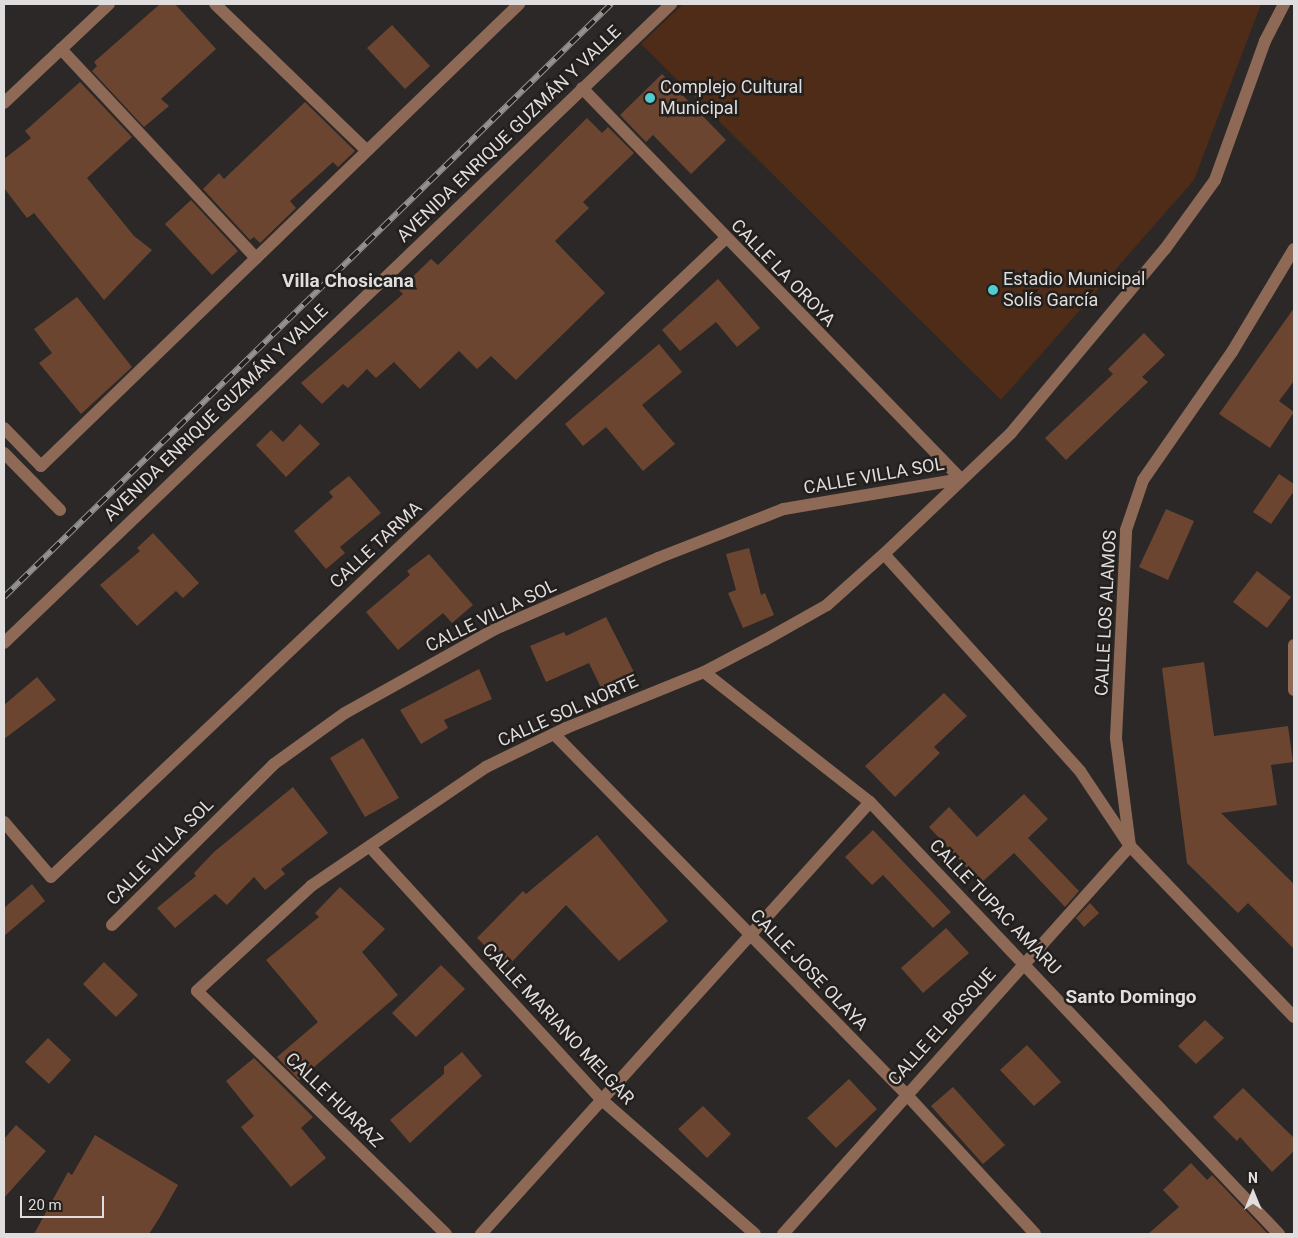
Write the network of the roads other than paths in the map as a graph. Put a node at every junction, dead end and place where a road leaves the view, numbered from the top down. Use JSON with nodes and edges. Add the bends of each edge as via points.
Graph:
{"nodes":[{"id":1,"x":109,"y":4,"type":"edge"},
{"id":2,"x":215,"y":4,"type":"edge"},
{"id":3,"x":519,"y":4,"type":"edge"},
{"id":4,"x":671,"y":4,"type":"edge"},
{"id":5,"x":1284,"y":4,"type":"edge"},
{"id":6,"x":61,"y":49,"type":"junction"},
{"id":7,"x":582,"y":88,"type":"junction"},
{"id":8,"x":4,"y":103,"type":"edge"},
{"id":9,"x":367,"y":151,"type":"junction"},
{"id":10,"x":725,"y":239,"type":"junction"},
{"id":11,"x":1294,"y":248,"type":"edge"},
{"id":12,"x":256,"y":258,"type":"junction"},
{"id":13,"x":4,"y":428,"type":"edge"},
{"id":14,"x":4,"y":453,"type":"edge"},
{"id":15,"x":961,"y":479,"type":"junction"},
{"id":16,"x":60,"y":510,"type":"dead end"},
{"id":17,"x":884,"y":554,"type":"junction"},
{"id":18,"x":4,"y":643,"type":"edge"},
{"id":19,"x":1294,"y":645,"type":"edge"},
{"id":20,"x":704,"y":672,"type":"junction"},
{"id":21,"x":1294,"y":690,"type":"edge"},
{"id":22,"x":554,"y":734,"type":"junction"},
{"id":23,"x":870,"y":802,"type":"junction"},
{"id":24,"x":4,"y":822,"type":"edge"},
{"id":25,"x":370,"y":846,"type":"junction"},
{"id":26,"x":1130,"y":846,"type":"junction"},
{"id":27,"x":112,"y":924,"type":"dead end"},
{"id":28,"x":750,"y":936,"type":"junction"},
{"id":29,"x":1024,"y":962,"type":"junction"},
{"id":30,"x":197,"y":991,"type":"joint"},
{"id":31,"x":1294,"y":1018,"type":"edge"},
{"id":32,"x":906,"y":1094,"type":"junction"},
{"id":33,"x":602,"y":1100,"type":"junction"},
{"id":34,"x":446,"y":1234,"type":"edge"},
{"id":35,"x":482,"y":1234,"type":"edge"},
{"id":36,"x":755,"y":1234,"type":"edge"},
{"id":37,"x":782,"y":1234,"type":"edge"},
{"id":38,"x":1035,"y":1234,"type":"edge"},
{"id":39,"x":1279,"y":1234,"type":"edge"}],
"edges":[{"from":1,"to":6,"type":"street"},
{"from":2,"to":9,"type":"street"},
{"from":3,"to":9,"type":"street"},
{"from":4,"to":7,"type":"street","name":"AVENIDA ENRIQUE GUZMÁN Y VALLE"},
{"from":5,"to":15,"type":"street","name":"CALLE SOL NORTE","via":[[1265,41],[1215,180],[1165,249],[1011,433]]},
{"from":6,"to":8,"type":"street"},
{"from":6,"to":12,"type":"street"},
{"from":7,"to":10,"type":"street","name":"CALLE LA OROYA"},
{"from":7,"to":18,"type":"street","name":"AVENIDA ENRIQUE GUZMÁN Y VALLE"},
{"from":9,"to":12,"type":"street"},
{"from":10,"to":15,"type":"street","name":"CALLE LA OROYA"},
{"from":10,"to":24,"type":"street","name":"CALLE TARMA","via":[[51,876]]},
{"from":11,"to":26,"type":"street","name":"CALLE LOS ALAMOS","via":[[1232,352],[1143,480],[1126,530],[1116,738]]},
{"from":12,"to":13,"type":"street","via":[[41,466]]},
{"from":14,"to":16,"type":"street"},
{"from":15,"to":17,"type":"street","name":"CALLE SOL NORTE"},
{"from":15,"to":27,"type":"street","name":"CALLE VILLA SOL","via":[[784,509],[658,558],[495,630],[345,713],[274,764]]},
{"from":17,"to":20,"type":"street","name":"CALLE SOL NORTE","via":[[827,605]]},
{"from":17,"to":26,"type":"street","via":[[1080,771]]},
{"from":19,"to":21,"type":"street","via":[[1291,673]]},
{"from":20,"to":22,"type":"street","name":"CALLE SOL NORTE"},
{"from":20,"to":23,"type":"street","name":"CALLE TUPAC AMARU"},
{"from":22,"to":25,"type":"street","name":"CALLE SOL NORTE","via":[[486,767]]},
{"from":22,"to":28,"type":"street","name":"CALLE JOSE OLAYA"},
{"from":23,"to":28,"type":"street"},
{"from":23,"to":29,"type":"street","name":"CALLE TUPAC AMARU"},
{"from":25,"to":30,"type":"street","name":"CALLE SOL NORTE","via":[[311,886]]},
{"from":25,"to":33,"type":"street","name":"CALLE MARIANO MELGAR"},
{"from":26,"to":29,"type":"street","name":"CALLE EL BOSQUE"},
{"from":26,"to":31,"type":"street"},
{"from":28,"to":32,"type":"street","name":"CALLE JOSE OLAYA"},
{"from":28,"to":33,"type":"street"},
{"from":29,"to":32,"type":"street","name":"CALLE EL BOSQUE"},
{"from":29,"to":39,"type":"street","name":"CALLE TUPAC AMARU"},
{"from":30,"to":34,"type":"street","name":"CALLE HUARAZ"},
{"from":32,"to":37,"type":"street","name":"CALLE EL BOSQUE"},
{"from":32,"to":38,"type":"street","name":"CALLE JOSE OLAYA"},
{"from":33,"to":35,"type":"street"},
{"from":33,"to":36,"type":"street","name":"CALLE MARIANO MELGAR"}]}
